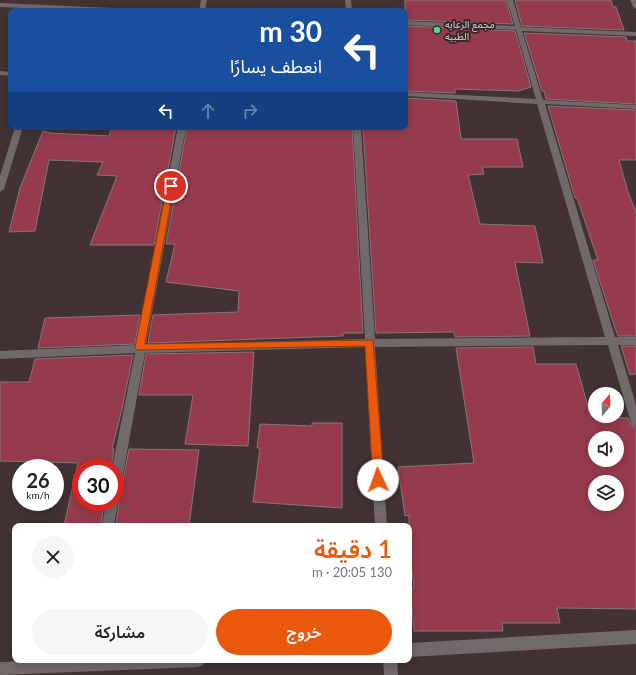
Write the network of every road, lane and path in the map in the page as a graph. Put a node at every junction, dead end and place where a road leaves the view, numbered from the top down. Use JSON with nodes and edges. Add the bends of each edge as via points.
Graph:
{"nodes":[{"id":1,"x":510,"y":0,"type":"edge"},
{"id":2,"x":633,"y":0,"type":"edge"},
{"id":3,"x":0,"y":5,"type":"edge"},
{"id":4,"x":636,"y":7,"type":"edge"},
{"id":5,"x":43,"y":8,"type":"edge"},
{"id":6,"x":408,"y":23,"type":"edge"},
{"id":7,"x":519,"y":28,"type":"junction"},
{"id":8,"x":636,"y":34,"type":"edge"},
{"id":9,"x":408,"y":94,"type":"edge"},
{"id":10,"x":540,"y":101,"type":"junction"},
{"id":11,"x":636,"y":107,"type":"edge"},
{"id":12,"x":18,"y":130,"type":"edge"},
{"id":13,"x":181,"y":130,"type":"edge"},
{"id":14,"x":357,"y":130,"type":"edge"},
{"id":15,"x":0,"y":189,"type":"edge"},
{"id":16,"x":612,"y":341,"type":"junction"},
{"id":17,"x":636,"y":341,"type":"edge"},
{"id":18,"x":370,"y":343,"type":"junction"},
{"id":19,"x":140,"y":348,"type":"junction"},
{"id":20,"x":0,"y":355,"type":"edge"},
{"id":21,"x":636,"y":424,"type":"edge"},
{"id":22,"x":120,"y":459,"type":"edge"},
{"id":23,"x":110,"y":511,"type":"edge"},
{"id":24,"x":108,"y":523,"type":"edge"},
{"id":25,"x":381,"y":523,"type":"edge"},
{"id":26,"x":636,"y":637,"type":"edge"},
{"id":27,"x":412,"y":650,"type":"edge"},
{"id":28,"x":83,"y":663,"type":"edge"},
{"id":29,"x":390,"y":663,"type":"edge"},
{"id":30,"x":0,"y":669,"type":"edge"},
{"id":31,"x":391,"y":675,"type":"edge"}],
"edges":[{"from":1,"to":7,"type":"street"},
{"from":2,"to":4,"type":"street"},
{"from":3,"to":5,"type":"street"},
{"from":6,"to":7,"type":"street"},
{"from":7,"to":8,"type":"street"},
{"from":7,"to":10,"type":"street"},
{"from":9,"to":10,"type":"street"},
{"from":10,"to":11,"type":"street"},
{"from":10,"to":16,"type":"street"},
{"from":12,"to":15,"type":"street"},
{"from":13,"to":19,"type":"street"},
{"from":14,"to":18,"type":"street"},
{"from":16,"to":17,"type":"street"},
{"from":16,"to":18,"type":"street"},
{"from":16,"to":21,"type":"street"},
{"from":18,"to":19,"type":"street"},
{"from":18,"to":25,"type":"street"},
{"from":19,"to":20,"type":"street"},
{"from":19,"to":22,"type":"street"},
{"from":23,"to":24,"type":"street"},
{"from":26,"to":27,"type":"street"},
{"from":28,"to":30,"type":"street"},
{"from":29,"to":31,"type":"street"}]}
